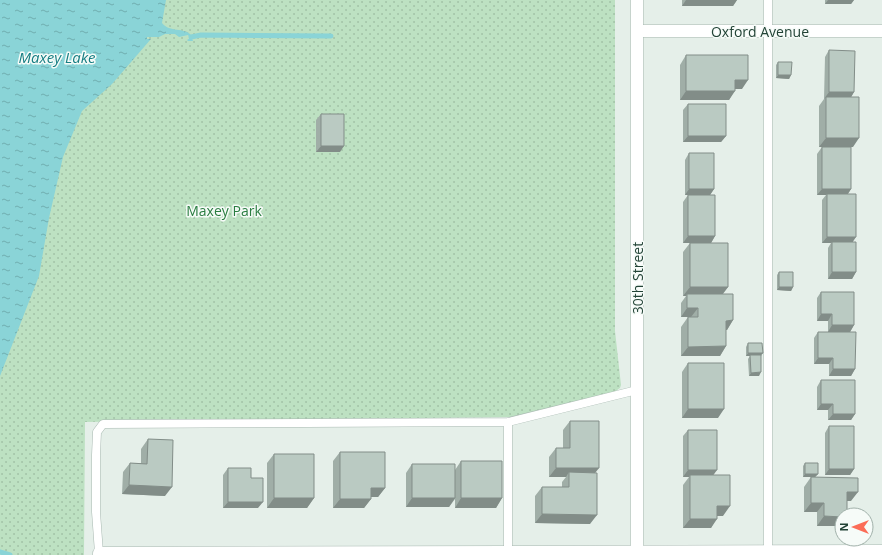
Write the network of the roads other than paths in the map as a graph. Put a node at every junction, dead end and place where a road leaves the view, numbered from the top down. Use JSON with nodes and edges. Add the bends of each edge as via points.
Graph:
{"nodes":[{"id":1,"x":637,"y":0,"type":"edge"},
{"id":2,"x":768,"y":0,"type":"edge"},
{"id":3,"x":637,"y":31,"type":"junction"},
{"id":4,"x":768,"y":31,"type":"junction"},
{"id":5,"x":882,"y":31,"type":"edge"},
{"id":6,"x":637,"y":390,"type":"junction"},
{"id":7,"x":508,"y":422,"type":"junction"},
{"id":8,"x":882,"y":551,"type":"edge"},
{"id":9,"x":508,"y":553,"type":"edge"},
{"id":10,"x":637,"y":553,"type":"edge"},
{"id":11,"x":768,"y":553,"type":"edge"},
{"id":12,"x":99,"y":554,"type":"edge"},
{"id":13,"x":246,"y":554,"type":"edge"},
{"id":14,"x":373,"y":554,"type":"edge"}],
"edges":[{"from":1,"to":3,"type":"street","name":"30th Street"},
{"from":2,"to":4,"type":"lane"},
{"from":3,"to":4,"type":"street","name":"Oxford Avenue"},
{"from":3,"to":6,"type":"street","name":"30th Street"},
{"from":4,"to":5,"type":"street","name":"Oxford Avenue"},
{"from":4,"to":11,"type":"lane"},
{"from":6,"to":7,"type":"lane"},
{"from":6,"to":10,"type":"street","name":"30th Street"},
{"from":7,"to":9,"type":"lane"},
{"from":7,"to":12,"type":"lane","via":[[103,424],[97,432],[96,455]]},
{"from":8,"to":11,"type":"street"},
{"from":9,"to":10,"type":"street"},
{"from":9,"to":14,"type":"street"},
{"from":10,"to":11,"type":"street"},
{"from":12,"to":13,"type":"street"},
{"from":13,"to":14,"type":"street"}]}
